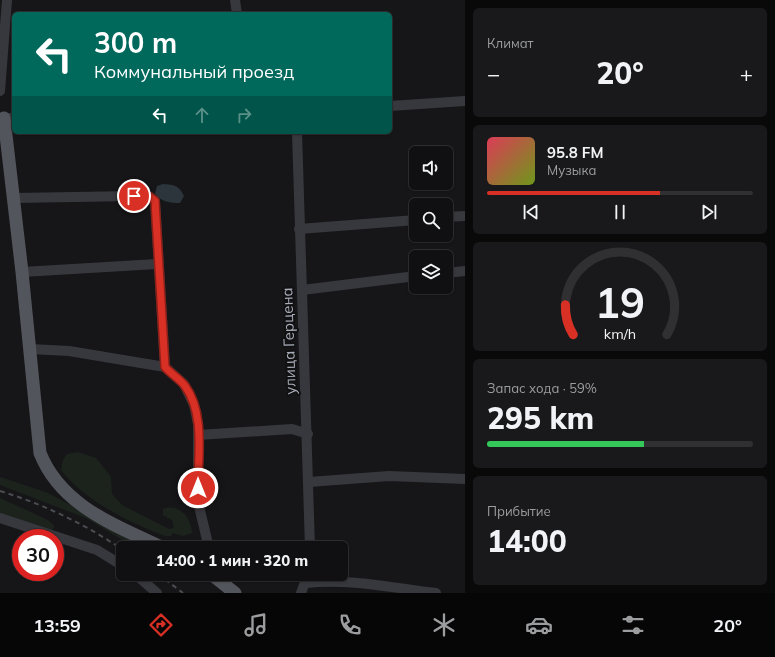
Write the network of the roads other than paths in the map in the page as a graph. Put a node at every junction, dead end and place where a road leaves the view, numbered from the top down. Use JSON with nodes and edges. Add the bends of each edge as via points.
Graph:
{"nodes":[{"id":1,"x":7,"y":0,"type":"edge"},
{"id":2,"x":235,"y":0,"type":"edge"},
{"id":3,"x":237,"y":12,"type":"edge"},
{"id":4,"x":0,"y":91,"type":"edge"},
{"id":5,"x":465,"y":101,"type":"edge"},
{"id":6,"x":392,"y":106,"type":"edge"},
{"id":7,"x":6,"y":118,"type":"edge"},
{"id":8,"x":297,"y":134,"type":"edge"},
{"id":9,"x":14,"y":198,"type":"junction"},
{"id":10,"x":465,"y":216,"type":"edge"},
{"id":11,"x":453,"y":217,"type":"edge"},
{"id":12,"x":409,"y":221,"type":"edge"},
{"id":13,"x":299,"y":229,"type":"junction"},
{"id":14,"x":157,"y":264,"type":"junction"},
{"id":15,"x":22,"y":272,"type":"junction"},
{"id":16,"x":465,"y":272,"type":"edge"},
{"id":17,"x":453,"y":273,"type":"edge"},
{"id":18,"x":409,"y":277,"type":"edge"},
{"id":19,"x":302,"y":290,"type":"junction"},
{"id":20,"x":30,"y":349,"type":"junction"},
{"id":21,"x":165,"y":367,"type":"junction"},
{"id":22,"x":308,"y":434,"type":"junction"},
{"id":23,"x":198,"y":435,"type":"junction"},
{"id":24,"x":465,"y":479,"type":"edge"},
{"id":25,"x":308,"y":482,"type":"junction"},
{"id":26,"x":0,"y":518,"type":"edge"},
{"id":27,"x":148,"y":541,"type":"edge"},
{"id":28,"x":207,"y":541,"type":"edge"},
{"id":29,"x":310,"y":541,"type":"edge"},
{"id":30,"x":116,"y":562,"type":"edge"},
{"id":31,"x":143,"y":581,"type":"edge"},
{"id":32,"x":221,"y":581,"type":"edge"},
{"id":33,"x":306,"y":581,"type":"edge"},
{"id":34,"x":328,"y":581,"type":"edge"},
{"id":35,"x":157,"y":593,"type":"edge"},
{"id":36,"x":235,"y":593,"type":"edge"},
{"id":37,"x":301,"y":593,"type":"edge"},
{"id":38,"x":436,"y":593,"type":"edge"}],
"edges":[{"from":1,"to":4,"type":"street"},
{"from":2,"to":3,"type":"street"},
{"from":5,"to":6,"type":"street"},
{"from":7,"to":9,"type":"main road"},
{"from":8,"to":13,"type":"street","name":"улица Герцена"},
{"from":9,"to":14,"type":"street","via":[[150,197],[155,201]]},
{"from":9,"to":15,"type":"main road"},
{"from":10,"to":11,"type":"street"},
{"from":12,"to":13,"type":"street"},
{"from":13,"to":19,"type":"street","name":"улица Герцена"},
{"from":14,"to":15,"type":"street"},
{"from":14,"to":21,"type":"street"},
{"from":15,"to":20,"type":"main road"},
{"from":16,"to":17,"type":"street"},
{"from":18,"to":19,"type":"street"},
{"from":19,"to":22,"type":"street","name":"улица Герцена"},
{"from":20,"to":21,"type":"street","via":[[75,352]]},
{"from":20,"to":27,"type":"main road","via":[[38,439],[45,466],[60,488],[78,504],[103,520]]},
{"from":21,"to":23,"type":"street","via":[[190,393],[198,424]]},
{"from":22,"to":23,"type":"street","via":[[292,429]]},
{"from":22,"to":25,"type":"street","name":"улица Герцена"},
{"from":23,"to":28,"type":"street","via":[[198,502]]},
{"from":24,"to":25,"type":"street","via":[[390,476]]},
{"from":25,"to":29,"type":"street","name":"улица Герцена"},
{"from":26,"to":30,"type":"street","via":[[97,550]]},
{"from":31,"to":35,"type":"street"},
{"from":32,"to":36,"type":"main road"},
{"from":33,"to":37,"type":"street"},
{"from":34,"to":38,"type":"street"}]}
